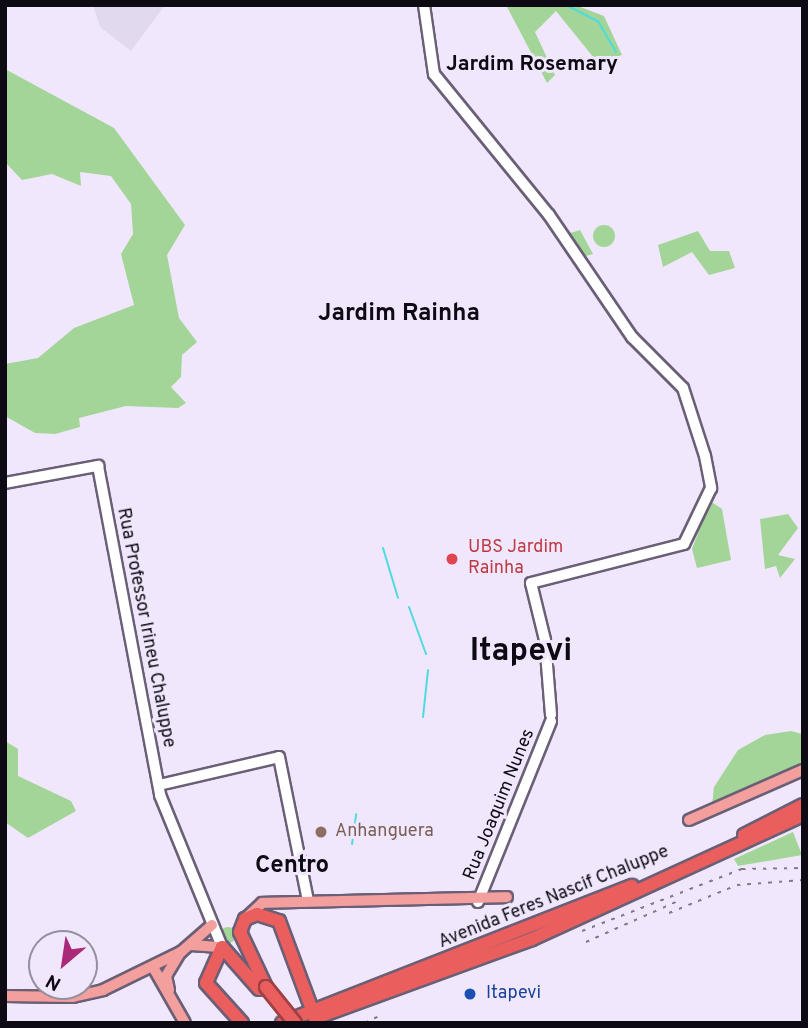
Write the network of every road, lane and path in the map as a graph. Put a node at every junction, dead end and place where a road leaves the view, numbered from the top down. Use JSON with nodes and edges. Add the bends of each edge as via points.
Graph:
{"nodes":[{"id":1,"x":424,"y":5,"type":"edge"},
{"id":2,"x":5,"y":483,"type":"edge"},
{"id":3,"x":803,"y":770,"type":"edge"},
{"id":4,"x":160,"y":790,"type":"junction"},
{"id":5,"x":803,"y":805,"type":"edge"},
{"id":6,"x":803,"y":815,"type":"edge"},
{"id":7,"x":693,"y":818,"type":"dead end"},
{"id":8,"x":507,"y":897,"type":"dead end"},
{"id":9,"x":308,"y":901,"type":"junction"},
{"id":10,"x":478,"y":902,"type":"junction"},
{"id":11,"x":245,"y":919,"type":"junction"},
{"id":12,"x":212,"y":925,"type":"junction"},
{"id":13,"x":241,"y":935,"type":"junction"},
{"id":14,"x":222,"y":947,"type":"junction"},
{"id":15,"x":185,"y":948,"type":"junction"},
{"id":16,"x":153,"y":967,"type":"junction"},
{"id":17,"x":241,"y":967,"type":"junction"},
{"id":18,"x":207,"y":971,"type":"junction"},
{"id":19,"x":263,"y":990,"type":"junction"},
{"id":20,"x":5,"y":996,"type":"edge"},
{"id":21,"x":173,"y":1003,"type":"junction"},
{"id":22,"x":311,"y":1017,"type":"edge"},
{"id":23,"x":185,"y":1023,"type":"edge"},
{"id":24,"x":242,"y":1023,"type":"edge"},
{"id":25,"x":284,"y":1023,"type":"edge"},
{"id":26,"x":295,"y":1023,"type":"edge"}],
"edges":[{"from":1,"to":10,"type":"street","name":"Rua Joaquim Nunes","via":[[435,74],[549,215],[632,337],[683,387],[711,488],[684,544],[531,583],[545,640],[551,718]]},
{"from":2,"to":4,"type":"street","name":"Rua Professor Irineu Chaluppe","via":[[98,466]]},
{"from":3,"to":7,"type":"main road"},
{"from":4,"to":9,"type":"street","via":[[279,757]]},
{"from":4,"to":12,"type":"street","name":"Rua Professor Irineu Chaluppe"},
{"from":5,"to":22,"type":"highway","name":"Avenida Feres Nascif Chaluppe","via":[[672,870]]},
{"from":6,"to":22,"type":"highway","name":"Avenida Feres Nascif Chaluppe","via":[[532,939]]},
{"from":8,"to":10,"type":"main road"},
{"from":9,"to":10,"type":"main road"},
{"from":9,"to":11,"type":"main road","via":[[259,903]]},
{"from":11,"to":13,"type":"highway"},
{"from":11,"to":22,"type":"highway","via":[[263,914],[279,921]]},
{"from":12,"to":14,"type":"street","name":"Rua Professor Irineu Chaluppe"},
{"from":12,"to":15,"type":"main road"},
{"from":13,"to":14,"type":"highway"},
{"from":13,"to":19,"type":"highway"},
{"from":14,"to":15,"type":"main road"},
{"from":14,"to":17,"type":"highway"},
{"from":14,"to":18,"type":"highway"},
{"from":15,"to":16,"type":"main road"},
{"from":15,"to":21,"type":"main road","via":[[166,976]]},
{"from":16,"to":20,"type":"main road","via":[[82,996]]},
{"from":16,"to":21,"type":"main road"},
{"from":17,"to":18,"type":"highway","via":[[224,964]]},
{"from":17,"to":19,"type":"highway"},
{"from":18,"to":24,"type":"highway","via":[[208,988]]},
{"from":19,"to":25,"type":"highway"},
{"from":19,"to":26,"type":"highway","bridge":true},
{"from":21,"to":23,"type":"main road"},
{"from":22,"to":25,"type":"highway"}]}
